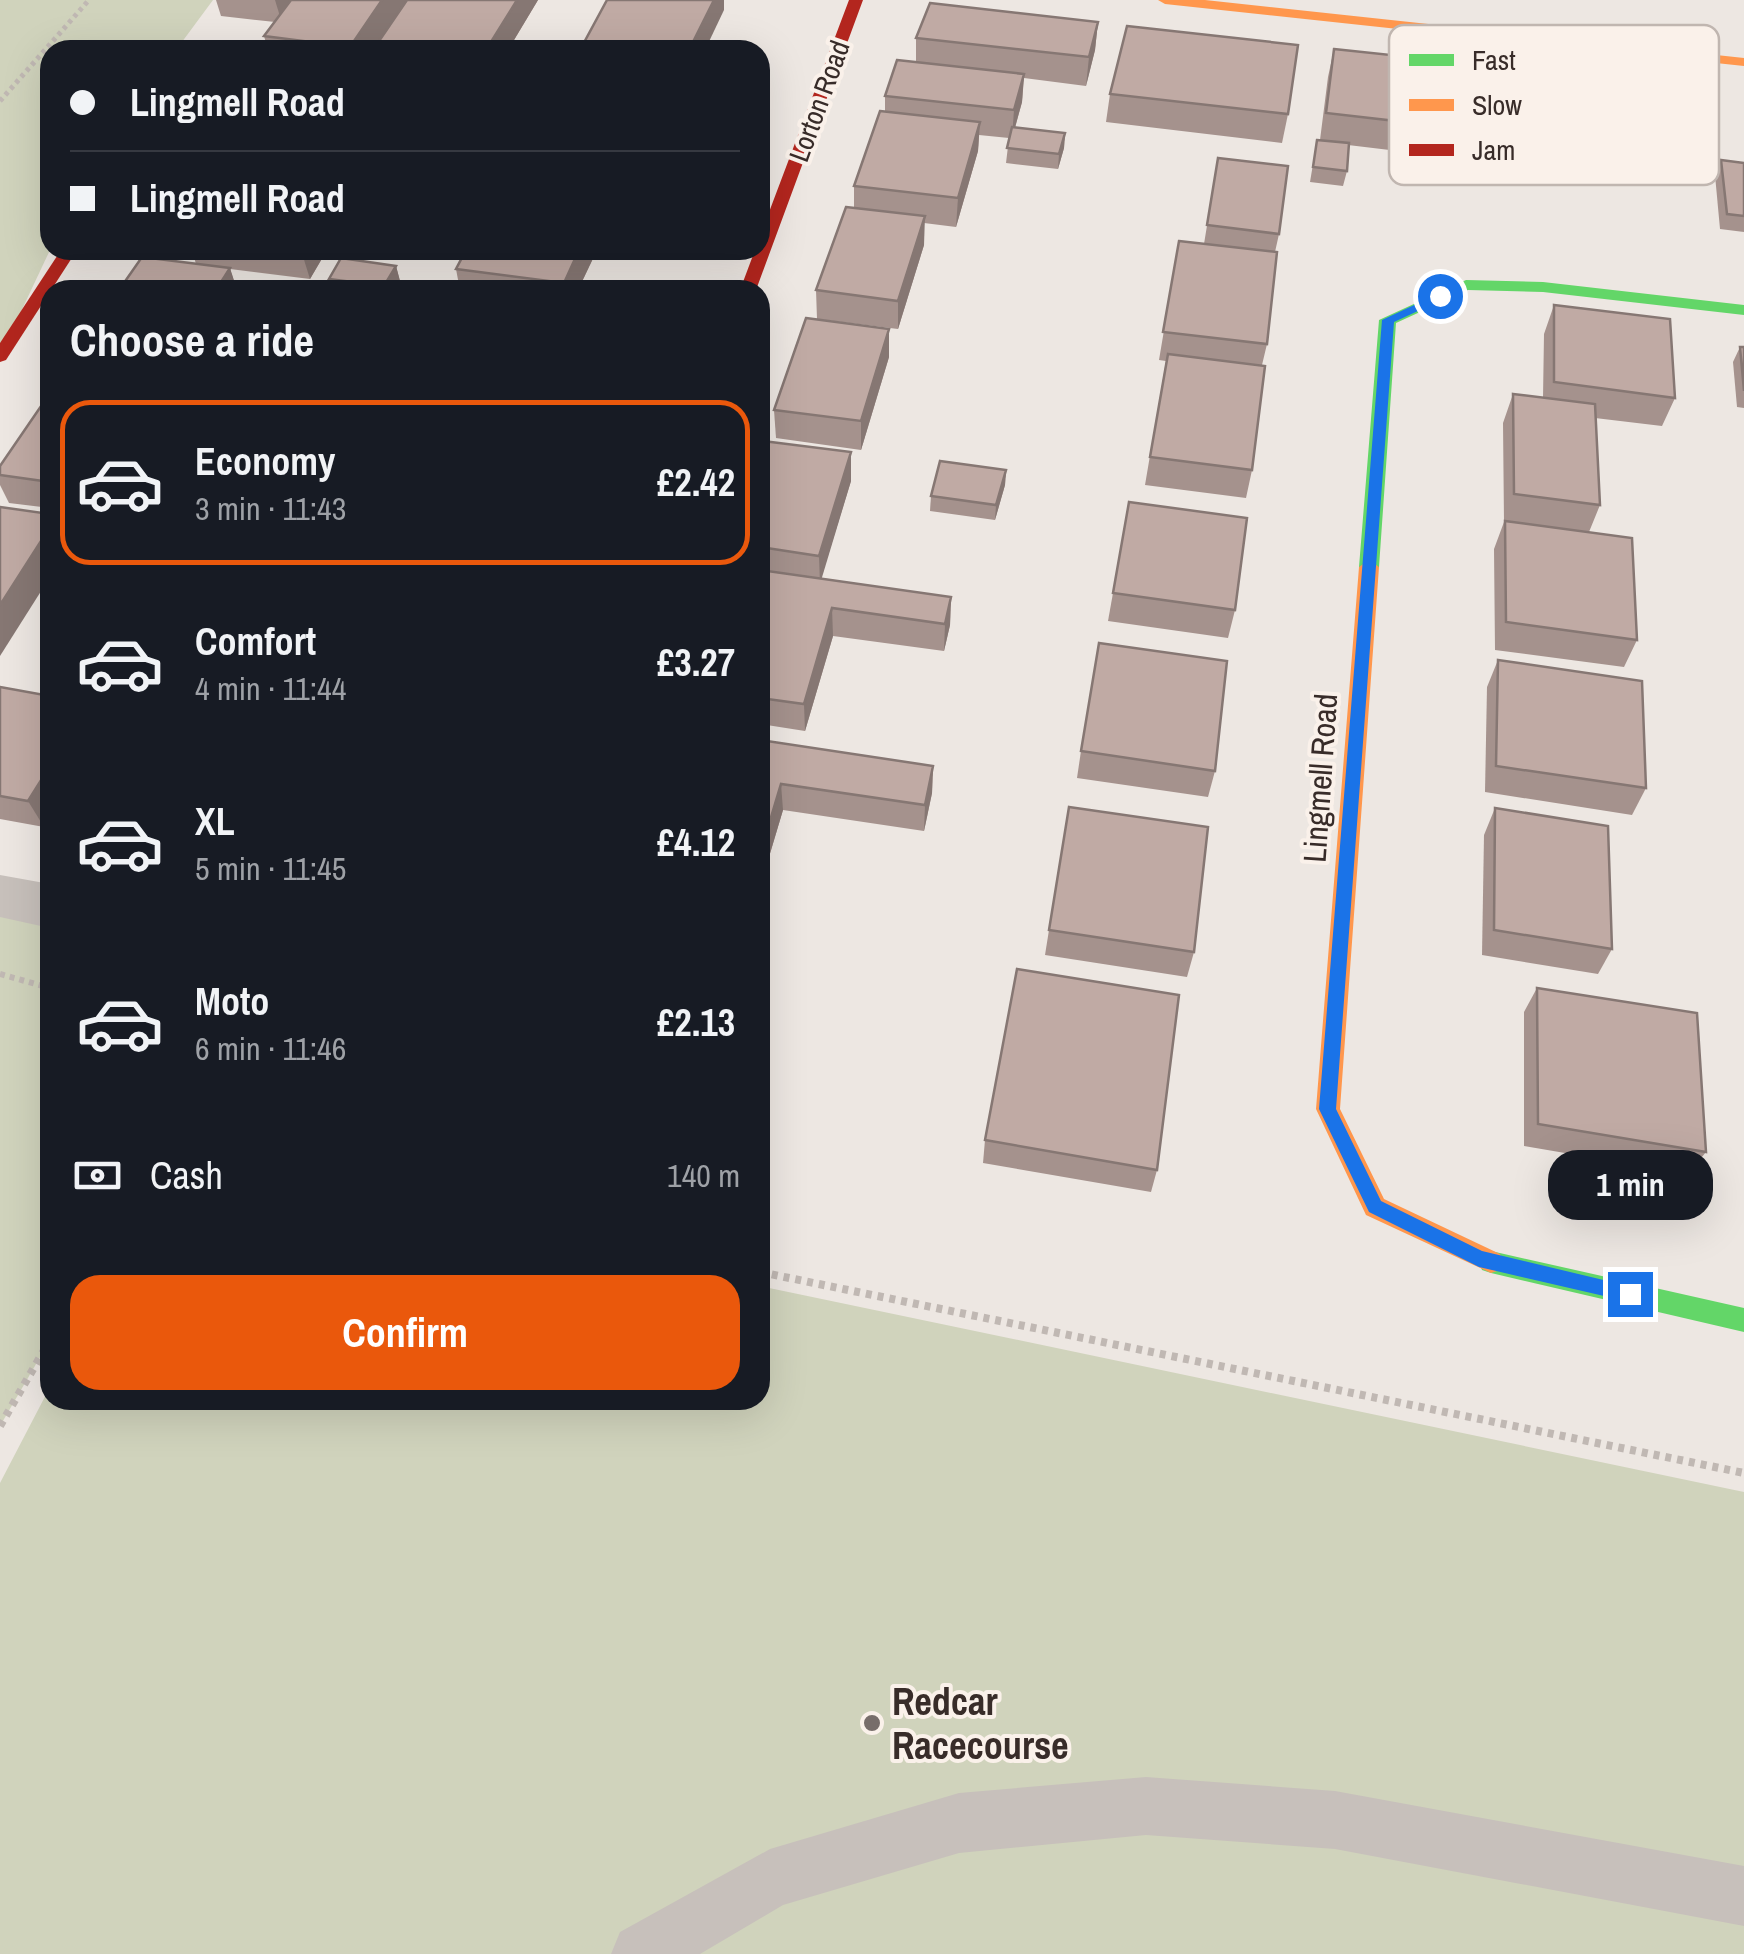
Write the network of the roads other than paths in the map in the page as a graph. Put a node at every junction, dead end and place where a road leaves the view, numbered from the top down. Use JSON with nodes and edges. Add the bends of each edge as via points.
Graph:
{"nodes":[{"id":1,"x":856,"y":0,"type":"edge"},
{"id":2,"x":1178,"y":1,"type":"edge"},
{"id":3,"x":1401,"y":25,"type":"edge"},
{"id":4,"x":1719,"y":59,"type":"edge"},
{"id":5,"x":1744,"y":62,"type":"edge"},
{"id":6,"x":771,"y":200,"type":"edge"},
{"id":7,"x":40,"y":295,"type":"edge"},
{"id":8,"x":1744,"y":310,"type":"edge"},
{"id":9,"x":0,"y":356,"type":"edge"},
{"id":10,"x":0,"y":896,"type":"edge"},
{"id":11,"x":40,"y":904,"type":"edge"},
{"id":12,"x":1744,"y":1320,"type":"edge"},
{"id":13,"x":1744,"y":1896,"type":"edge"},
{"id":14,"x":642,"y":1954,"type":"edge"}],
"edges":[{"from":1,"to":6,"type":"street","name":"Lorton Road"},
{"from":2,"to":3,"type":"street"},
{"from":4,"to":5,"type":"street"},
{"from":7,"to":9,"type":"street"},
{"from":8,"to":12,"type":"street","name":"Lingmell Road","via":[[1466,285],[1388,320],[1328,1109],[1375,1206],[1479,1259]]},
{"from":10,"to":11,"type":"street"},
{"from":13,"to":14,"type":"lane","via":[[1334,1820],[1146,1806],[959,1823],[770,1879]]}]}
